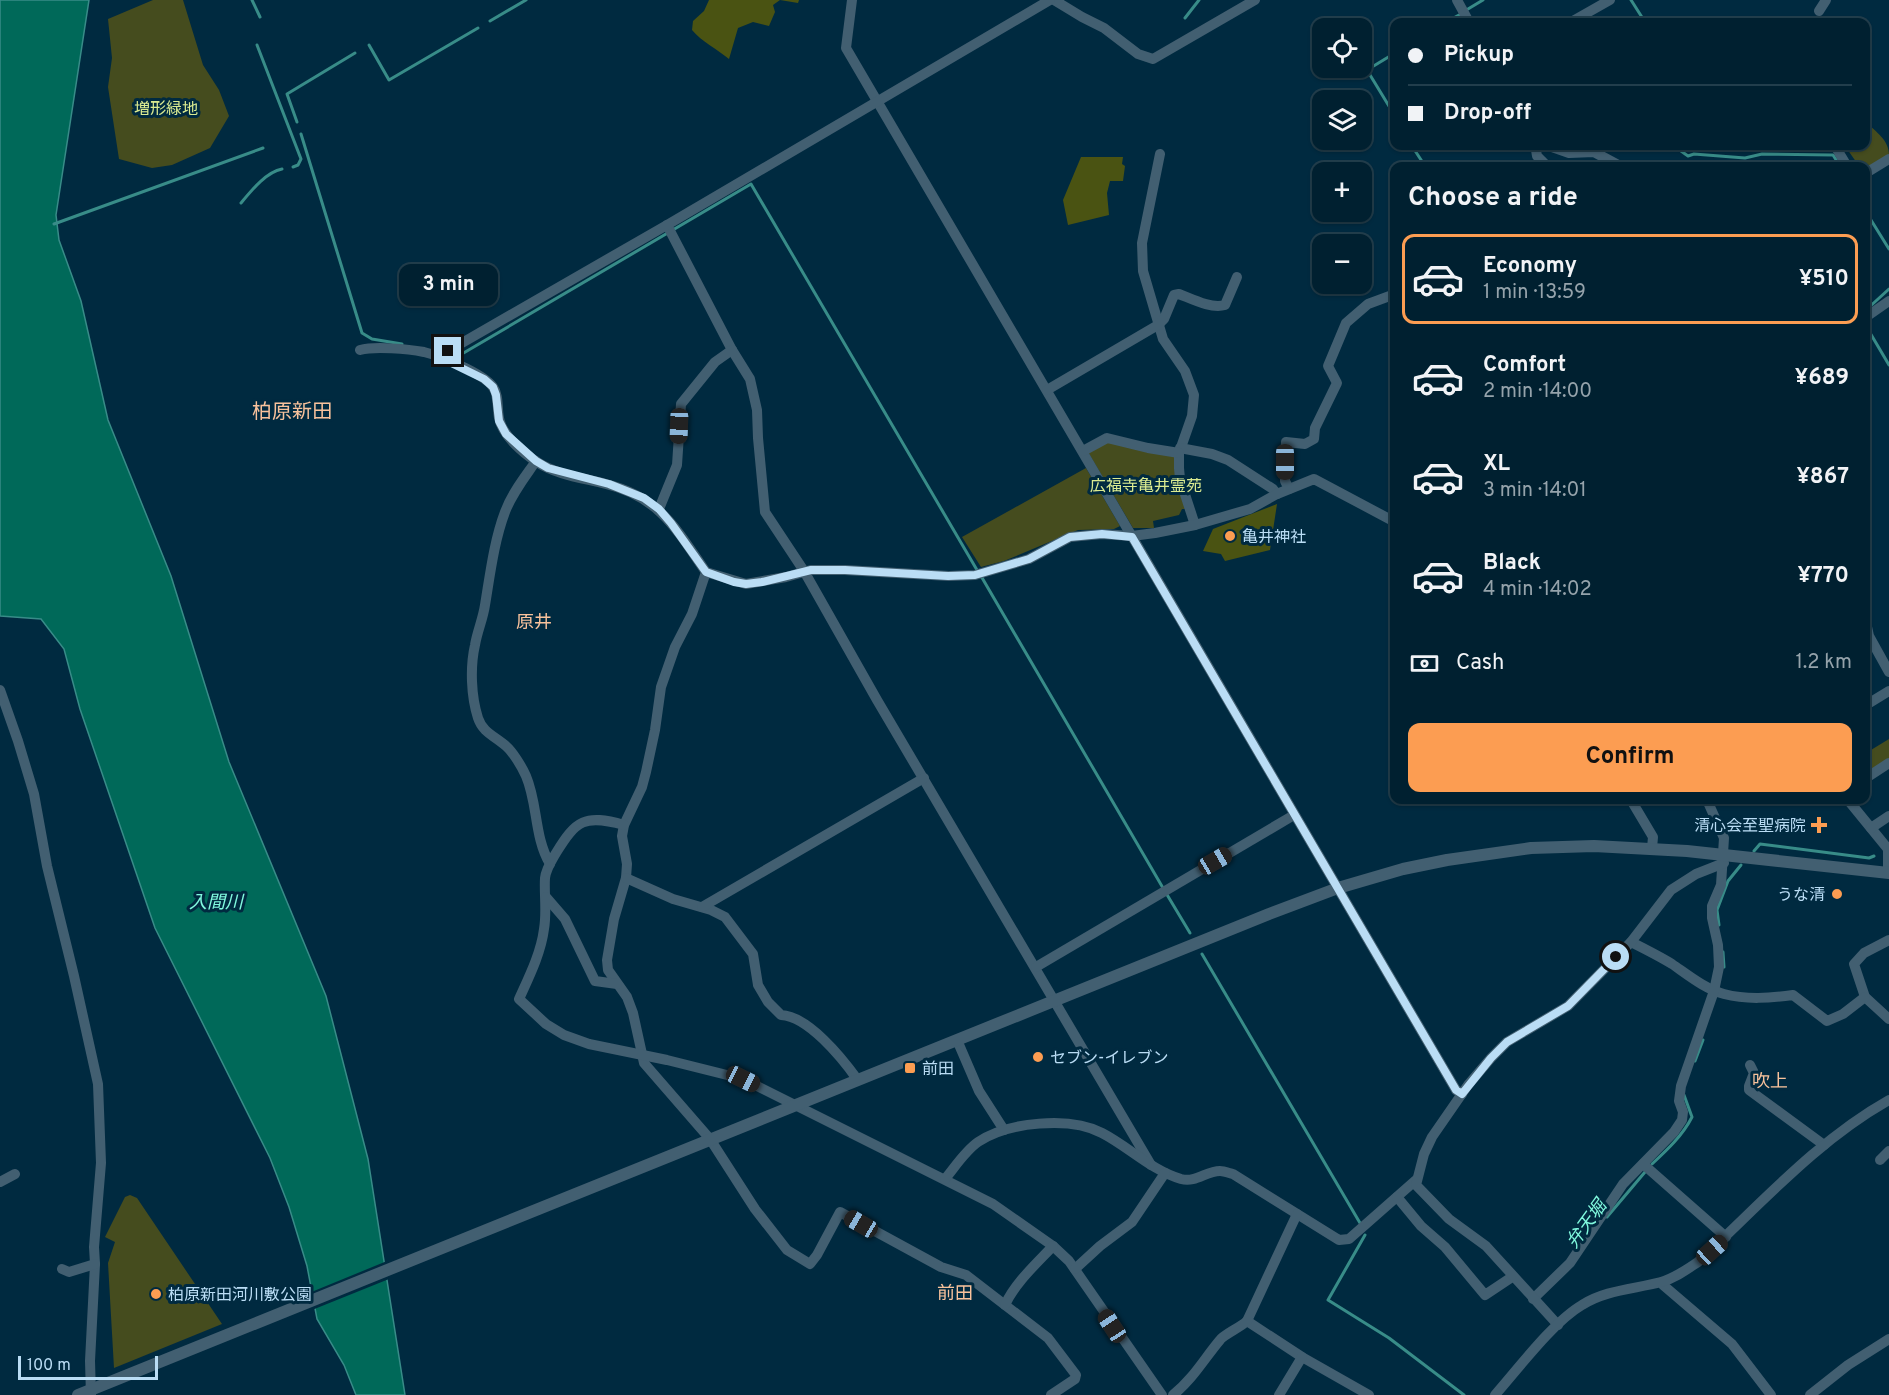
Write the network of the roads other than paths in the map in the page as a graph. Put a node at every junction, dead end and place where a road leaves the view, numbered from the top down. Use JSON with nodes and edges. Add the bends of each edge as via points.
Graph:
{"nodes":[{"id":1,"x":852,"y":0,"type":"edge"},
{"id":2,"x":1052,"y":0,"type":"edge"},
{"id":3,"x":1255,"y":0,"type":"edge"},
{"id":4,"x":1457,"y":0,"type":"edge"},
{"id":5,"x":1610,"y":0,"type":"edge"},
{"id":6,"x":1826,"y":0,"type":"edge"},
{"id":7,"x":1819,"y":11,"type":"dead end"},
{"id":8,"x":1467,"y":18,"type":"edge"},
{"id":9,"x":1578,"y":18,"type":"edge"},
{"id":10,"x":876,"y":101,"type":"junction"},
{"id":11,"x":1560,"y":150,"type":"edge"},
{"id":12,"x":1160,"y":154,"type":"dead end"},
{"id":13,"x":1889,"y":159,"type":"edge"},
{"id":14,"x":1613,"y":162,"type":"edge"},
{"id":15,"x":1870,"y":171,"type":"edge"},
{"id":16,"x":669,"y":230,"type":"junction"},
{"id":17,"x":1236,"y":277,"type":"dead end"},
{"id":18,"x":1390,"y":296,"type":"edge"},
{"id":19,"x":1889,"y":301,"type":"edge"},
{"id":20,"x":1870,"y":314,"type":"edge"},
{"id":21,"x":1158,"y":325,"type":"junction"},
{"id":22,"x":360,"y":350,"type":"dead end"},
{"id":23,"x":732,"y":350,"type":"junction"},
{"id":24,"x":443,"y":359,"type":"junction"},
{"id":25,"x":1047,"y":390,"type":"junction"},
{"id":26,"x":1179,"y":450,"type":"junction"},
{"id":27,"x":1083,"y":451,"type":"junction"},
{"id":28,"x":536,"y":461,"type":"junction"},
{"id":29,"x":1289,"y":489,"type":"junction"},
{"id":30,"x":1277,"y":494,"type":"junction"},
{"id":31,"x":659,"y":509,"type":"junction"},
{"id":32,"x":1390,"y":519,"type":"edge"},
{"id":33,"x":1194,"y":525,"type":"junction"},
{"id":34,"x":1132,"y":537,"type":"junction"},
{"id":35,"x":804,"y":571,"type":"junction"},
{"id":36,"x":706,"y":572,"type":"junction"},
{"id":37,"x":1870,"y":641,"type":"edge"},
{"id":38,"x":1889,"y":672,"type":"edge"},
{"id":39,"x":0,"y":690,"type":"edge"},
{"id":40,"x":1889,"y":691,"type":"edge"},
{"id":41,"x":1870,"y":703,"type":"edge"},
{"id":42,"x":1888,"y":765,"type":"edge"},
{"id":43,"x":1870,"y":776,"type":"edge"},
{"id":44,"x":924,"y":778,"type":"junction"},
{"id":45,"x":1633,"y":804,"type":"edge"},
{"id":46,"x":1709,"y":804,"type":"edge"},
{"id":47,"x":1851,"y":804,"type":"edge"},
{"id":48,"x":1294,"y":814,"type":"junction"},
{"id":49,"x":1889,"y":816,"type":"edge"},
{"id":50,"x":624,"y":825,"type":"junction"},
{"id":51,"x":1871,"y":828,"type":"junction"},
{"id":52,"x":1652,"y":848,"type":"junction"},
{"id":53,"x":1888,"y":848,"type":"edge"},
{"id":54,"x":1724,"y":859,"type":"junction"},
{"id":55,"x":550,"y":864,"type":"junction"},
{"id":56,"x":1889,"y":873,"type":"edge"},
{"id":57,"x":626,"y":878,"type":"junction"},
{"id":58,"x":1338,"y":888,"type":"junction"},
{"id":59,"x":546,"y":897,"type":"junction"},
{"id":60,"x":702,"y":907,"type":"junction"},
{"id":61,"x":1889,"y":940,"type":"edge"},
{"id":62,"x":1631,"y":942,"type":"junction"},
{"id":63,"x":1036,"y":967,"type":"junction"},
{"id":64,"x":617,"y":984,"type":"junction"},
{"id":65,"x":1714,"y":991,"type":"junction"},
{"id":66,"x":1865,"y":997,"type":"junction"},
{"id":67,"x":1055,"y":1001,"type":"junction"},
{"id":68,"x":1889,"y":1019,"type":"edge"},
{"id":69,"x":957,"y":1040,"type":"junction"},
{"id":70,"x":641,"y":1055,"type":"junction"},
{"id":71,"x":1750,"y":1065,"type":"dead end"},
{"id":72,"x":857,"y":1079,"type":"junction"},
{"id":73,"x":1462,"y":1094,"type":"junction"},
{"id":74,"x":1889,"y":1100,"type":"edge"},
{"id":75,"x":794,"y":1106,"type":"junction"},
{"id":76,"x":1004,"y":1130,"type":"junction"},
{"id":77,"x":704,"y":1142,"type":"junction"},
{"id":78,"x":1824,"y":1145,"type":"junction"},
{"id":79,"x":1889,"y":1151,"type":"edge"},
{"id":80,"x":1880,"y":1160,"type":"dead end"},
{"id":81,"x":1643,"y":1164,"type":"junction"},
{"id":82,"x":1151,"y":1165,"type":"junction"},
{"id":83,"x":1165,"y":1173,"type":"junction"},
{"id":84,"x":15,"y":1174,"type":"dead end"},
{"id":85,"x":945,"y":1179,"type":"junction"},
{"id":86,"x":1416,"y":1180,"type":"junction"},
{"id":87,"x":0,"y":1182,"type":"edge"},
{"id":88,"x":1397,"y":1197,"type":"junction"},
{"id":89,"x":1297,"y":1214,"type":"junction"},
{"id":90,"x":1726,"y":1237,"type":"junction"},
{"id":91,"x":1053,"y":1245,"type":"junction"},
{"id":92,"x":95,"y":1264,"type":"junction"},
{"id":93,"x":62,"y":1269,"type":"dead end"},
{"id":94,"x":1075,"y":1269,"type":"junction"},
{"id":95,"x":1512,"y":1277,"type":"junction"},
{"id":96,"x":1662,"y":1282,"type":"junction"},
{"id":97,"x":1533,"y":1299,"type":"junction"},
{"id":98,"x":1005,"y":1305,"type":"junction"},
{"id":99,"x":1247,"y":1321,"type":"junction"},
{"id":100,"x":1558,"y":1324,"type":"junction"},
{"id":101,"x":1889,"y":1339,"type":"edge"},
{"id":102,"x":1302,"y":1357,"type":"junction"},
{"id":103,"x":93,"y":1391,"type":"edge"},
{"id":104,"x":78,"y":1395,"type":"edge"},
{"id":105,"x":1052,"y":1395,"type":"edge"},
{"id":106,"x":1162,"y":1395,"type":"edge"},
{"id":107,"x":1173,"y":1395,"type":"edge"},
{"id":108,"x":1279,"y":1395,"type":"edge"},
{"id":109,"x":1369,"y":1395,"type":"edge"},
{"id":110,"x":1495,"y":1395,"type":"edge"},
{"id":111,"x":1771,"y":1395,"type":"edge"},
{"id":112,"x":1810,"y":1395,"type":"edge"}],
"edges":[{"from":1,"to":10,"type":"street","via":[[846,48]]},
{"from":2,"to":3,"type":"street","via":[[1104,28],[1138,54],[1153,59]]},
{"from":2,"to":10,"type":"street"},
{"from":4,"to":8,"type":"street"},
{"from":5,"to":9,"type":"street"},
{"from":6,"to":7,"type":"street"},
{"from":10,"to":16,"type":"street"},
{"from":10,"to":25,"type":"street"},
{"from":11,"to":14,"type":"street","via":[[1594,152]]},
{"from":12,"to":21,"type":"street","via":[[1142,243],[1143,271]]},
{"from":13,"to":15,"type":"street"},
{"from":16,"to":23,"type":"street"},
{"from":16,"to":24,"type":"street","via":[[448,351]]},
{"from":17,"to":21,"type":"street","via":[[1225,305],[1211,305],[1179,294],[1171,300]]},
{"from":18,"to":29,"type":"street","via":[[1368,304],[1346,323],[1328,366],[1337,382],[1314,439],[1305,444],[1286,442],[1285,481]]},
{"from":19,"to":20,"type":"street"},
{"from":21,"to":25,"type":"street"},
{"from":21,"to":26,"type":"street","via":[[1194,395],[1192,416]]},
{"from":22,"to":24,"type":"street","via":[[424,352]]},
{"from":23,"to":31,"type":"street","via":[[715,362],[681,404],[676,465]]},
{"from":23,"to":35,"type":"street","via":[[754,391],[765,512]]},
{"from":24,"to":28,"type":"street","via":[[493,387],[499,421],[506,434]]},
{"from":25,"to":27,"type":"street"},
{"from":26,"to":27,"type":"street","via":[[1148,448],[1107,438]]},
{"from":26,"to":30,"type":"street","via":[[1228,460]]},
{"from":26,"to":33,"type":"street","via":[[1180,479]]},
{"from":27,"to":34,"type":"street"},
{"from":28,"to":31,"type":"street","via":[[644,498]]},
{"from":28,"to":55,"type":"street","via":[[505,513],[472,661],[478,717],[483,729],[506,746],[526,777],[542,847]]},
{"from":29,"to":30,"type":"street"},
{"from":29,"to":32,"type":"street","via":[[1314,479]]},
{"from":30,"to":33,"type":"street","via":[[1261,505]]},
{"from":31,"to":36,"type":"street"},
{"from":33,"to":34,"type":"street"},
{"from":34,"to":35,"type":"street","via":[[1070,537],[1029,559],[979,574]]},
{"from":34,"to":48,"type":"street"},
{"from":35,"to":36,"type":"street","via":[[746,584]]},
{"from":35,"to":44,"type":"street"},
{"from":36,"to":50,"type":"street","via":[[661,687],[642,787]]},
{"from":37,"to":38,"type":"street"},
{"from":39,"to":92,"type":"street","via":[[34,794],[46,866],[98,1084],[101,1163]]},
{"from":40,"to":41,"type":"street"},
{"from":42,"to":43,"type":"street"},
{"from":44,"to":60,"type":"street"},
{"from":44,"to":63,"type":"street"},
{"from":45,"to":52,"type":"street","via":[[1653,837]]},
{"from":46,"to":54,"type":"street","via":[[1724,838]]},
{"from":47,"to":51,"type":"street"},
{"from":48,"to":58,"type":"street"},
{"from":48,"to":63,"type":"street"},
{"from":49,"to":51,"type":"street"},
{"from":50,"to":55,"type":"street","via":[[597,820],[575,825]]},
{"from":50,"to":57,"type":"street"},
{"from":51,"to":53,"type":"street"},
{"from":52,"to":54,"type":"street"},
{"from":52,"to":58,"type":"street","via":[[1585,846],[1491,853],[1403,869]]},
{"from":53,"to":56,"type":"street"},
{"from":54,"to":56,"type":"street"},
{"from":54,"to":62,"type":"street","via":[[1671,890]]},
{"from":54,"to":65,"type":"street","via":[[1721,885],[1712,906],[1719,967]]},
{"from":55,"to":59,"type":"street","via":[[545,876]]},
{"from":57,"to":60,"type":"street","via":[[673,900]]},
{"from":57,"to":64,"type":"street","via":[[607,960]]},
{"from":58,"to":67,"type":"street"},
{"from":58,"to":73,"type":"street","via":[[1456,1090]]},
{"from":59,"to":64,"type":"street","via":[[565,919],[595,981]]},
{"from":59,"to":70,"type":"street","via":[[540,946],[519,999],[564,1035]]},
{"from":60,"to":72,"type":"street","via":[[725,917],[744,940],[753,954],[758,985],[768,1002],[781,1015],[801,1022],[829,1045]]},
{"from":61,"to":66,"type":"street","via":[[1859,956],[1854,964]]},
{"from":62,"to":65,"type":"street"},
{"from":62,"to":73,"type":"street","via":[[1568,1006],[1507,1042]]},
{"from":63,"to":67,"type":"street"},
{"from":64,"to":70,"type":"street","via":[[633,1013]]},
{"from":65,"to":66,"type":"street","via":[[1744,997],[1793,996],[1827,1021]]},
{"from":65,"to":81,"type":"street","via":[[1681,1086],[1682,1120]]},
{"from":66,"to":68,"type":"street"},
{"from":67,"to":69,"type":"street"},
{"from":67,"to":82,"type":"street"},
{"from":69,"to":72,"type":"street"},
{"from":69,"to":76,"type":"street","via":[[979,1091]]},
{"from":70,"to":75,"type":"street","via":[[743,1079]]},
{"from":70,"to":77,"type":"street"},
{"from":71,"to":78,"type":"street","via":[[1754,1073],[1749,1090]]},
{"from":72,"to":75,"type":"street"},
{"from":73,"to":86,"type":"street","via":[[1431,1137]]},
{"from":74,"to":78,"type":"street"},
{"from":75,"to":77,"type":"street"},
{"from":75,"to":85,"type":"street"},
{"from":76,"to":82,"type":"street","via":[[1033,1125],[1085,1127],[1102,1132]]},
{"from":76,"to":85,"type":"street","via":[[977,1143]]},
{"from":77,"to":98,"type":"street","via":[[787,1250],[810,1264],[840,1212],[941,1267],[966,1275]]},
{"from":77,"to":103,"type":"street"},
{"from":78,"to":90,"type":"street"},
{"from":79,"to":80,"type":"street"},
{"from":81,"to":90,"type":"street"},
{"from":81,"to":97,"type":"street","via":[[1623,1184],[1570,1263]]},
{"from":82,"to":83,"type":"street"},
{"from":83,"to":89,"type":"street","via":[[1184,1180],[1220,1171],[1233,1174]]},
{"from":83,"to":94,"type":"street","via":[[1132,1222]]},
{"from":84,"to":87,"type":"street"},
{"from":85,"to":91,"type":"street","via":[[993,1204]]},
{"from":86,"to":88,"type":"street"},
{"from":86,"to":95,"type":"street","via":[[1416,1185],[1449,1219],[1486,1246]]},
{"from":88,"to":89,"type":"street","via":[[1349,1239],[1339,1240]]},
{"from":88,"to":95,"type":"street","via":[[1485,1295]]},
{"from":89,"to":99,"type":"street"},
{"from":90,"to":96,"type":"street","via":[[1698,1262]]},
{"from":91,"to":94,"type":"street"},
{"from":91,"to":98,"type":"street"},
{"from":92,"to":93,"type":"street","via":[[69,1272]]},
{"from":92,"to":103,"type":"street","via":[[90,1361]]},
{"from":94,"to":106,"type":"street"},
{"from":95,"to":97,"type":"street"},
{"from":96,"to":100,"type":"street","via":[[1616,1291],[1582,1304]]},
{"from":96,"to":111,"type":"street","via":[[1732,1344]]},
{"from":97,"to":100,"type":"street"},
{"from":98,"to":105,"type":"street","via":[[1048,1338],[1076,1375]]},
{"from":99,"to":102,"type":"street"},
{"from":99,"to":107,"type":"street","via":[[1221,1337],[1186,1385]]},
{"from":100,"to":110,"type":"street"},
{"from":101,"to":112,"type":"street"},
{"from":102,"to":108,"type":"street"},
{"from":102,"to":109,"type":"street"},
{"from":103,"to":104,"type":"street"}]}
